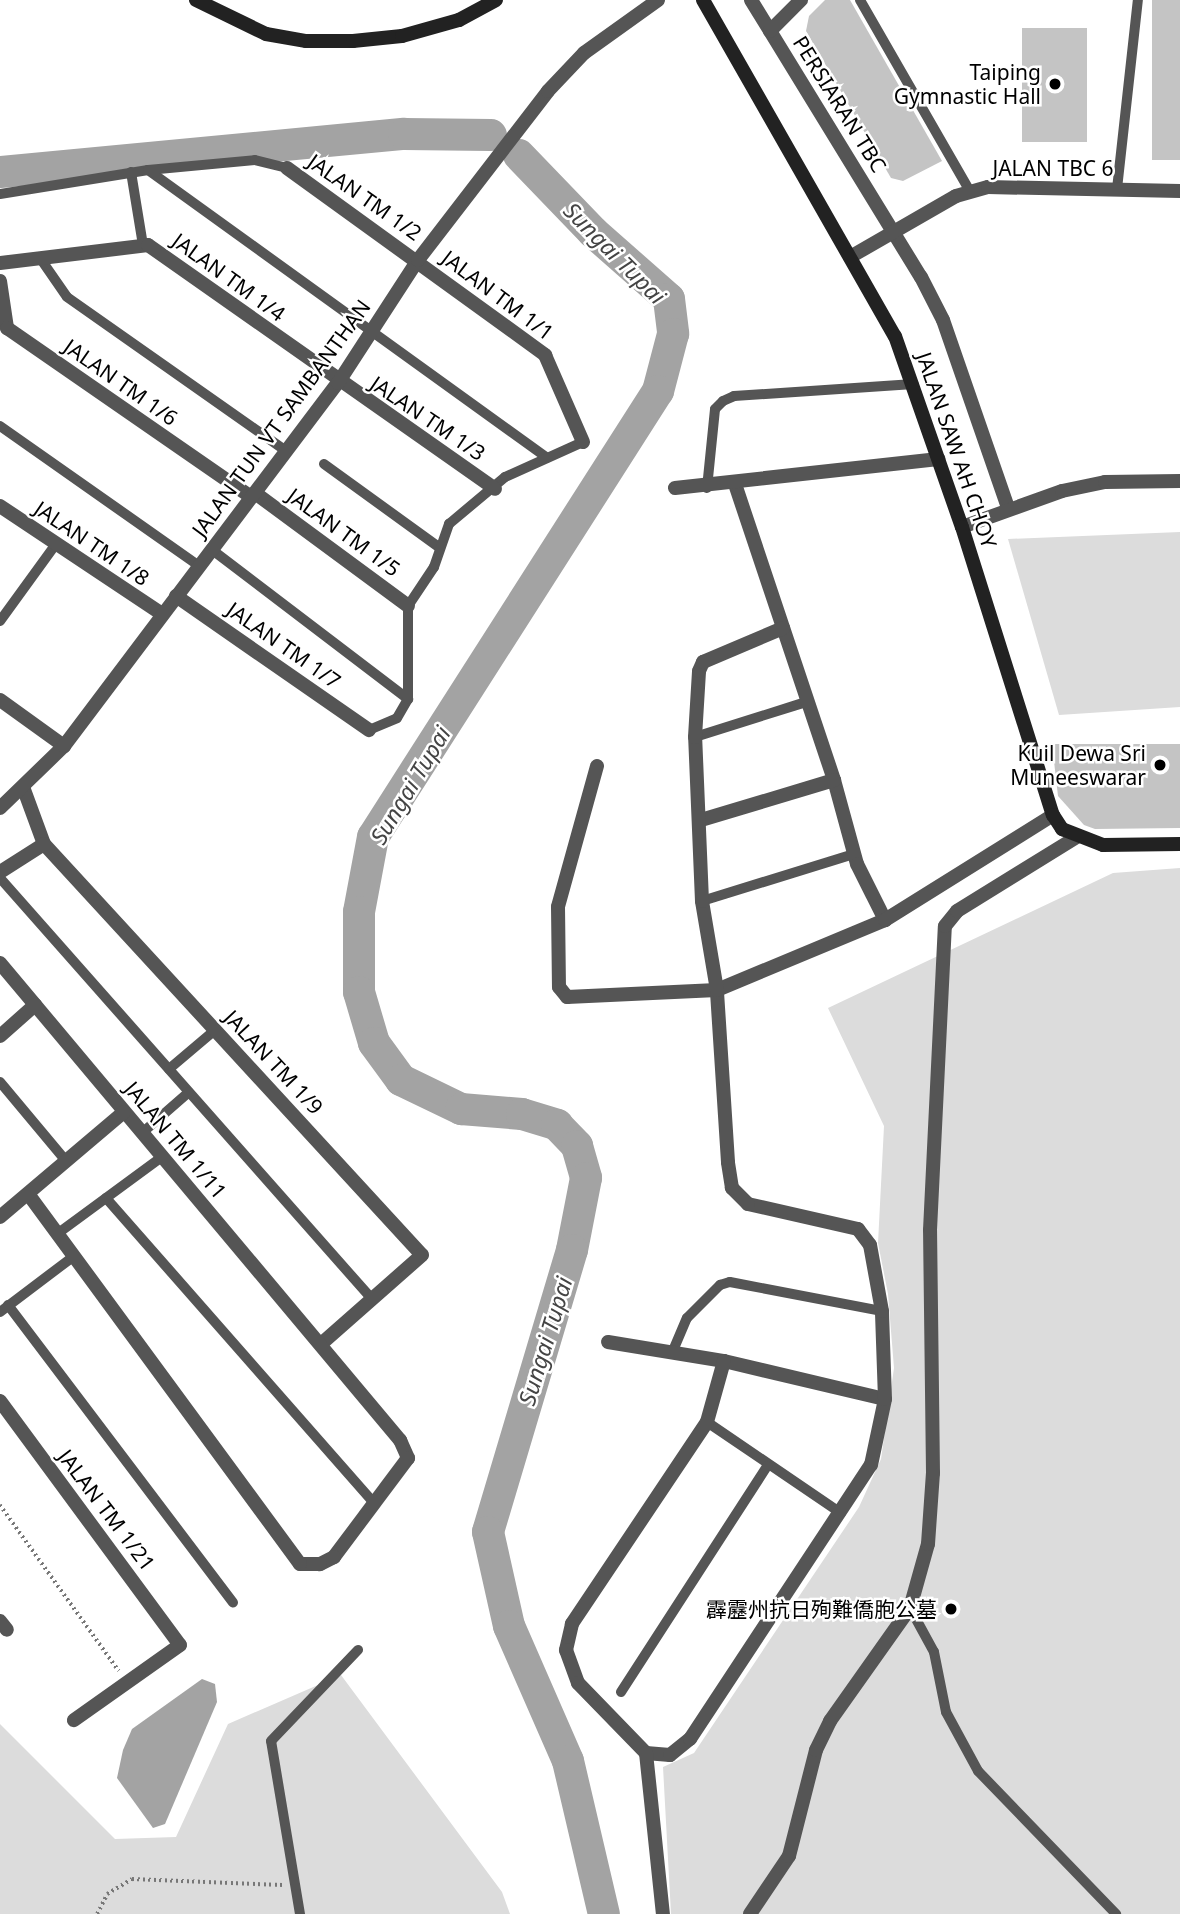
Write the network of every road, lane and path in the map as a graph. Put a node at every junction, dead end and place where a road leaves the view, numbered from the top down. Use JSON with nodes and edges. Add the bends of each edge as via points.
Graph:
{"nodes":[{"id":1,"x":196,"y":0,"type":"edge"},
{"id":2,"x":495,"y":0,"type":"edge"},
{"id":3,"x":658,"y":0,"type":"edge"},
{"id":4,"x":703,"y":0,"type":"edge"},
{"id":5,"x":751,"y":0,"type":"edge"},
{"id":6,"x":801,"y":0,"type":"edge"},
{"id":7,"x":860,"y":0,"type":"edge"},
{"id":8,"x":1138,"y":0,"type":"edge"},
{"id":9,"x":770,"y":31,"type":"junction"},
{"id":10,"x":288,"y":168,"type":"joint"},
{"id":11,"x":148,"y":170,"type":"junction"},
{"id":12,"x":131,"y":173,"type":"junction"},
{"id":13,"x":1117,"y":189,"type":"junction"},
{"id":14,"x":970,"y":191,"type":"junction"},
{"id":15,"x":1180,"y":191,"type":"edge"},
{"id":16,"x":0,"y":194,"type":"edge"},
{"id":17,"x":894,"y":230,"type":"junction"},
{"id":18,"x":143,"y":245,"type":"junction"},
{"id":19,"x":850,"y":257,"type":"junction"},
{"id":20,"x":40,"y":258,"type":"junction"},
{"id":21,"x":418,"y":260,"type":"junction"},
{"id":22,"x":0,"y":263,"type":"edge"},
{"id":23,"x":0,"y":281,"type":"edge"},
{"id":24,"x":4,"y":331,"type":"edge"},
{"id":25,"x":371,"y":333,"type":"junction"},
{"id":26,"x":338,"y":383,"type":"junction"},
{"id":27,"x":914,"y":384,"type":"junction"},
{"id":28,"x":0,"y":426,"type":"edge"},
{"id":29,"x":583,"y":442,"type":"joint"},
{"id":30,"x":286,"y":451,"type":"junction"},
{"id":31,"x":547,"y":458,"type":"junction"},
{"id":32,"x":938,"y":459,"type":"junction"},
{"id":33,"x":324,"y":464,"type":"dead end"},
{"id":34,"x":1180,"y":481,"type":"edge"},
{"id":35,"x":736,"y":484,"type":"junction"},
{"id":36,"x":675,"y":488,"type":"dead end"},
{"id":37,"x":708,"y":488,"type":"junction"},
{"id":38,"x":495,"y":489,"type":"junction"},
{"id":39,"x":253,"y":495,"type":"junction"},
{"id":40,"x":0,"y":506,"type":"edge"},
{"id":41,"x":1008,"y":508,"type":"junction"},
{"id":42,"x":962,"y":527,"type":"junction"},
{"id":43,"x":56,"y":544,"type":"junction"},
{"id":44,"x":440,"y":548,"type":"junction"},
{"id":45,"x":211,"y":550,"type":"junction"},
{"id":46,"x":199,"y":566,"type":"junction"},
{"id":47,"x":176,"y":596,"type":"junction"},
{"id":48,"x":408,"y":606,"type":"junction"},
{"id":49,"x":2,"y":613,"type":"edge"},
{"id":50,"x":162,"y":614,"type":"junction"},
{"id":51,"x":783,"y":628,"type":"junction"},
{"id":52,"x":408,"y":699,"type":"junction"},
{"id":53,"x":0,"y":700,"type":"edge"},
{"id":54,"x":806,"y":702,"type":"junction"},
{"id":55,"x":369,"y":730,"type":"joint"},
{"id":56,"x":695,"y":737,"type":"junction"},
{"id":57,"x":64,"y":746,"type":"junction"},
{"id":58,"x":597,"y":766,"type":"dead end"},
{"id":59,"x":834,"y":779,"type":"junction"},
{"id":60,"x":23,"y":787,"type":"junction"},
{"id":61,"x":0,"y":808,"type":"edge"},
{"id":62,"x":1053,"y":815,"type":"junction"},
{"id":63,"x":701,"y":820,"type":"junction"},
{"id":64,"x":1077,"y":837,"type":"junction"},
{"id":65,"x":44,"y":844,"type":"junction"},
{"id":66,"x":1180,"y":845,"type":"edge"},
{"id":67,"x":854,"y":854,"type":"junction"},
{"id":68,"x":0,"y":872,"type":"edge"},
{"id":69,"x":0,"y":878,"type":"edge"},
{"id":70,"x":702,"y":901,"type":"junction"},
{"id":71,"x":885,"y":920,"type":"junction"},
{"id":72,"x":0,"y":963,"type":"edge"},
{"id":73,"x":717,"y":990,"type":"junction"},
{"id":74,"x":35,"y":1005,"type":"junction"},
{"id":75,"x":215,"y":1030,"type":"junction"},
{"id":76,"x":0,"y":1035,"type":"edge"},
{"id":77,"x":169,"y":1069,"type":"junction"},
{"id":78,"x":0,"y":1082,"type":"edge"},
{"id":79,"x":189,"y":1092,"type":"junction"},
{"id":80,"x":124,"y":1112,"type":"junction"},
{"id":81,"x":142,"y":1133,"type":"junction"},
{"id":82,"x":162,"y":1157,"type":"junction"},
{"id":83,"x":66,"y":1161,"type":"junction"},
{"id":84,"x":28,"y":1194,"type":"junction"},
{"id":85,"x":106,"y":1198,"type":"junction"},
{"id":86,"x":0,"y":1217,"type":"edge"},
{"id":87,"x":57,"y":1234,"type":"junction"},
{"id":88,"x":74,"y":1256,"type":"junction"},
{"id":89,"x":372,"y":1299,"type":"junction"},
{"id":90,"x":4,"y":1308,"type":"edge"},
{"id":91,"x":882,"y":1311,"type":"junction"},
{"id":92,"x":608,"y":1342,"type":"dead end"},
{"id":93,"x":321,"y":1344,"type":"junction"},
{"id":94,"x":672,"y":1353,"type":"junction"},
{"id":95,"x":724,"y":1361,"type":"junction"},
{"id":96,"x":885,"y":1399,"type":"junction"},
{"id":97,"x":0,"y":1401,"type":"edge"},
{"id":98,"x":5,"y":1417,"type":"edge"},
{"id":99,"x":707,"y":1422,"type":"junction"},
{"id":100,"x":767,"y":1465,"type":"junction"},
{"id":101,"x":375,"y":1504,"type":"junction"},
{"id":102,"x":0,"y":1505,"type":"edge"},
{"id":103,"x":841,"y":1514,"type":"junction"},
{"id":104,"x":233,"y":1602,"type":"dead end"},
{"id":105,"x":910,"y":1608,"type":"junction"},
{"id":106,"x":358,"y":1650,"type":"dead end"},
{"id":107,"x":128,"y":1683,"type":"junction"},
{"id":108,"x":621,"y":1692,"type":"dead end"},
{"id":109,"x":74,"y":1720,"type":"dead end"},
{"id":110,"x":646,"y":1753,"type":"junction"},
{"id":111,"x":295,"y":1886,"type":"junction"},
{"id":112,"x":97,"y":1914,"type":"edge"},
{"id":113,"x":300,"y":1914,"type":"edge"},
{"id":114,"x":663,"y":1914,"type":"edge"},
{"id":115,"x":750,"y":1914,"type":"edge"},
{"id":116,"x":1116,"y":1914,"type":"edge"}],
"edges":[{"from":1,"to":2,"type":"street","via":[[266,34],[318,41],[402,36],[459,20]]},
{"from":3,"to":21,"type":"street","name":"JALAN TUN VT SAMBANTHAN","via":[[584,53],[548,91]]},
{"from":4,"to":19,"type":"street","name":"JALAN SAW AH CHOY"},
{"from":5,"to":9,"type":"street","name":"PERSIARAN TBC"},
{"from":6,"to":9,"type":"street"},
{"from":7,"to":14,"type":"lane"},
{"from":8,"to":13,"type":"lane"},
{"from":9,"to":17,"type":"street","name":"PERSIARAN TBC"},
{"from":10,"to":11,"type":"lane","via":[[256,160]]},
{"from":10,"to":21,"type":"street","name":"JALAN TM 1/2"},
{"from":11,"to":12,"type":"lane"},
{"from":11,"to":25,"type":"lane"},
{"from":12,"to":16,"type":"lane"},
{"from":12,"to":18,"type":"lane"},
{"from":13,"to":14,"type":"street","name":"JALAN TBC 6","via":[[988,187]]},
{"from":13,"to":15,"type":"street","name":"JALAN TBC 6"},
{"from":14,"to":17,"type":"street","name":"JALAN TBC 6"},
{"from":17,"to":19,"type":"street","name":"JALAN TBC 6"},
{"from":17,"to":41,"type":"street","name":"PERSIARAN TBC","via":[[943,320]]},
{"from":18,"to":20,"type":"street","name":"JALAN TM 1/4"},
{"from":18,"to":26,"type":"street","name":"JALAN TM 1/4"},
{"from":19,"to":27,"type":"street","name":"JALAN SAW AH CHOY","via":[[895,337]]},
{"from":20,"to":22,"type":"street","name":"JALAN TM 1/4"},
{"from":20,"to":30,"type":"lane","via":[[66,297]]},
{"from":21,"to":25,"type":"street","name":"JALAN TUN VT SAMBANTHAN"},
{"from":21,"to":29,"type":"street","name":"JALAN TM 1/1","via":[[545,355]]},
{"from":23,"to":24,"type":"street","name":"JALAN TM 1/6"},
{"from":24,"to":39,"type":"street","name":"JALAN TM 1/6"},
{"from":25,"to":26,"type":"street","name":"JALAN TUN VT SAMBANTHAN"},
{"from":25,"to":31,"type":"lane"},
{"from":26,"to":30,"type":"street","name":"JALAN TUN VT SAMBANTHAN"},
{"from":26,"to":38,"type":"street","name":"JALAN TM 1/3"},
{"from":27,"to":32,"type":"street","name":"JALAN SAW AH CHOY"},
{"from":27,"to":37,"type":"lane","via":[[734,396],[723,401],[715,409]]},
{"from":28,"to":46,"type":"lane"},
{"from":29,"to":31,"type":"lane"},
{"from":30,"to":39,"type":"street","name":"JALAN TUN VT SAMBANTHAN"},
{"from":31,"to":38,"type":"lane","via":[[505,477]]},
{"from":32,"to":35,"type":"street"},
{"from":32,"to":42,"type":"street","name":"JALAN SAW AH CHOY"},
{"from":33,"to":44,"type":"lane"},
{"from":34,"to":41,"type":"street","via":[[1105,482]]},
{"from":35,"to":37,"type":"street"},
{"from":35,"to":51,"type":"street"},
{"from":36,"to":37,"type":"street"},
{"from":38,"to":44,"type":"lane","via":[[449,524]]},
{"from":39,"to":45,"type":"street","name":"JALAN TUN VT SAMBANTHAN"},
{"from":39,"to":48,"type":"street","name":"JALAN TM 1/5"},
{"from":40,"to":43,"type":"street","name":"JALAN TM 1/8"},
{"from":41,"to":42,"type":"street"},
{"from":42,"to":62,"type":"street","name":"JALAN SAW AH CHOY"},
{"from":43,"to":49,"type":"lane"},
{"from":43,"to":50,"type":"street","name":"JALAN TM 1/8"},
{"from":44,"to":48,"type":"lane"},
{"from":45,"to":46,"type":"street","name":"JALAN TUN VT SAMBANTHAN"},
{"from":45,"to":52,"type":"lane"},
{"from":46,"to":47,"type":"street","name":"JALAN TUN VT SAMBANTHAN"},
{"from":47,"to":50,"type":"street","name":"JALAN TUN VT SAMBANTHAN"},
{"from":47,"to":55,"type":"street","name":"JALAN TM 1/7"},
{"from":48,"to":52,"type":"lane"},
{"from":50,"to":57,"type":"street","name":"JALAN TUN VT SAMBANTHAN"},
{"from":51,"to":54,"type":"street"},
{"from":51,"to":56,"type":"street","via":[[703,662]]},
{"from":52,"to":55,"type":"lane","via":[[397,718]]},
{"from":53,"to":57,"type":"street"},
{"from":54,"to":56,"type":"lane"},
{"from":54,"to":59,"type":"street"},
{"from":56,"to":63,"type":"street"},
{"from":57,"to":60,"type":"street","name":"JALAN TUN VT SAMBANTHAN"},
{"from":58,"to":73,"type":"street","via":[[560,890],[562,993],[567,997]]},
{"from":59,"to":63,"type":"street"},
{"from":59,"to":67,"type":"street"},
{"from":60,"to":61,"type":"street","name":"JALAN TUN VT SAMBANTHAN"},
{"from":60,"to":65,"type":"street","name":"JALAN TM 1/9"},
{"from":62,"to":64,"type":"street","name":"JALAN SAW AH CHOY","via":[[1062,829]]},
{"from":62,"to":71,"type":"street"},
{"from":63,"to":70,"type":"street"},
{"from":64,"to":66,"type":"street","name":"JALAN SAW AH CHOY","via":[[1103,845]]},
{"from":64,"to":105,"type":"street","via":[[957,911],[945,926],[930,1230],[933,1473],[929,1544]]},
{"from":65,"to":68,"type":"street"},
{"from":65,"to":75,"type":"street","name":"JALAN TM 1/9"},
{"from":67,"to":70,"type":"lane"},
{"from":67,"to":71,"type":"street"},
{"from":69,"to":77,"type":"lane"},
{"from":70,"to":73,"type":"street"},
{"from":71,"to":73,"type":"street"},
{"from":72,"to":74,"type":"street","name":"JALAN TM 1/11"},
{"from":73,"to":91,"type":"street","via":[[732,1188],[759,1209],[858,1229],[870,1245]]},
{"from":74,"to":76,"type":"street"},
{"from":74,"to":80,"type":"street","name":"JALAN TM 1/11"},
{"from":75,"to":77,"type":"lane"},
{"from":75,"to":89,"type":"street","name":"JALAN TM 1/9","via":[[422,1255]]},
{"from":77,"to":79,"type":"lane"},
{"from":78,"to":83,"type":"lane"},
{"from":79,"to":81,"type":"lane"},
{"from":79,"to":89,"type":"lane"},
{"from":80,"to":81,"type":"street","name":"JALAN TM 1/11"},
{"from":80,"to":83,"type":"street"},
{"from":81,"to":82,"type":"street","name":"JALAN TM 1/11"},
{"from":82,"to":85,"type":"lane"},
{"from":82,"to":93,"type":"street","name":"JALAN TM 1/11"},
{"from":83,"to":84,"type":"street"},
{"from":84,"to":86,"type":"street"},
{"from":84,"to":87,"type":"street"},
{"from":85,"to":87,"type":"lane"},
{"from":85,"to":101,"type":"lane"},
{"from":87,"to":88,"type":"street"},
{"from":88,"to":90,"type":"lane"},
{"from":88,"to":101,"type":"street","via":[[300,1564],[320,1564],[334,1557]]},
{"from":89,"to":93,"type":"street","name":"JALAN TM 1/9"},
{"from":90,"to":104,"type":"lane"},
{"from":91,"to":94,"type":"lane","via":[[730,1282],[720,1285],[687,1318]]},
{"from":91,"to":96,"type":"street"},
{"from":92,"to":94,"type":"street"},
{"from":93,"to":101,"type":"street","name":"JALAN TM 1/11","via":[[400,1440],[408,1458]]},
{"from":94,"to":95,"type":"street"},
{"from":95,"to":96,"type":"street"},
{"from":95,"to":99,"type":"street"},
{"from":96,"to":103,"type":"street","via":[[871,1465]]},
{"from":97,"to":98,"type":"street","name":"JALAN TM 1/21"},
{"from":98,"to":107,"type":"street","name":"JALAN TM 1/21","via":[[180,1645]]},
{"from":99,"to":100,"type":"lane"},
{"from":99,"to":110,"type":"street","via":[[572,1624],[566,1650],[578,1684]]},
{"from":100,"to":103,"type":"lane"},
{"from":100,"to":108,"type":"lane"},
{"from":102,"to":107,"type":"path"},
{"from":103,"to":110,"type":"street","via":[[690,1739],[670,1755]]},
{"from":105,"to":115,"type":"street","via":[[830,1721],[805,1783],[789,1856]]},
{"from":105,"to":116,"type":"lane","via":[[934,1652],[946,1712],[962,1748],[998,1794]]},
{"from":106,"to":111,"type":"lane","via":[[271,1741]]},
{"from":107,"to":109,"type":"street"},
{"from":110,"to":114,"type":"street"},
{"from":111,"to":112,"type":"path","via":[[132,1879],[107,1894]]},
{"from":111,"to":113,"type":"lane"}]}
